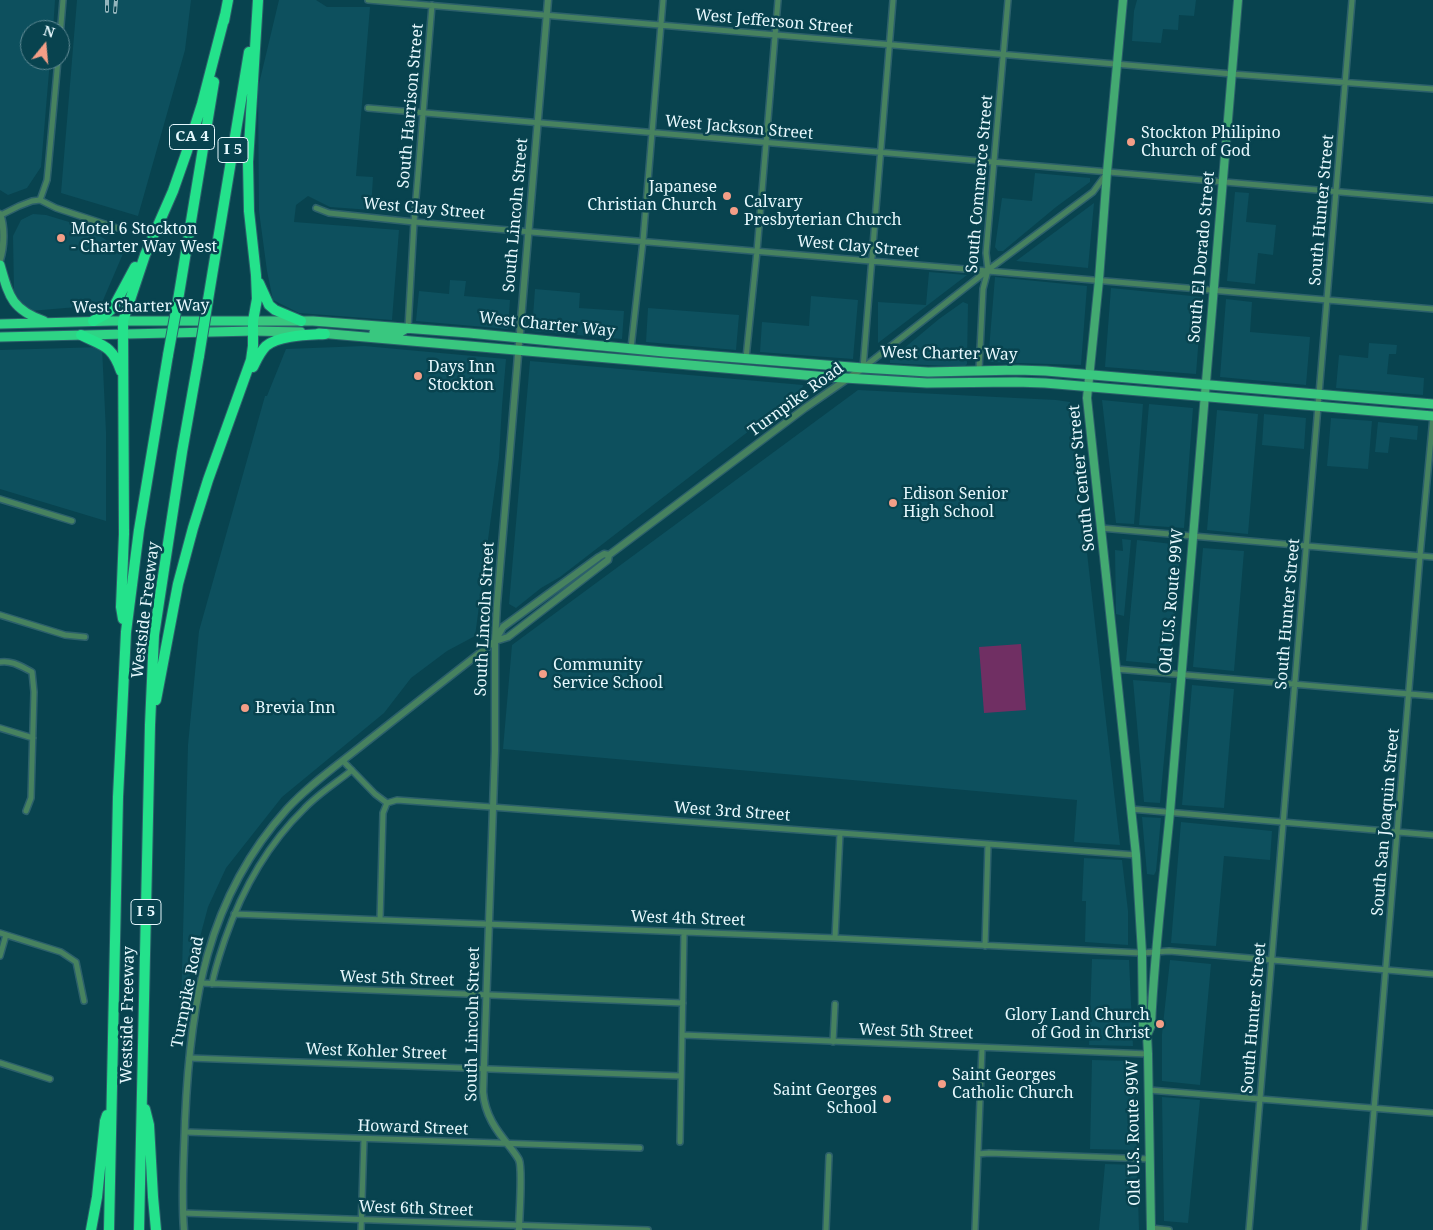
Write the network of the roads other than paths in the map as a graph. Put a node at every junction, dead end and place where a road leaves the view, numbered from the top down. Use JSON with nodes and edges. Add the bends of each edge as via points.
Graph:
{"nodes":[{"id":1,"x":63,"y":0,"type":"edge"},
{"id":2,"x":228,"y":0,"type":"edge"},
{"id":3,"x":258,"y":0,"type":"edge"},
{"id":4,"x":368,"y":0,"type":"edge"},
{"id":5,"x":548,"y":0,"type":"edge"},
{"id":6,"x":663,"y":0,"type":"edge"},
{"id":7,"x":778,"y":0,"type":"edge"},
{"id":8,"x":893,"y":0,"type":"edge"},
{"id":9,"x":1008,"y":0,"type":"edge"},
{"id":10,"x":1123,"y":0,"type":"edge"},
{"id":11,"x":1238,"y":0,"type":"edge"},
{"id":12,"x":1352,"y":0,"type":"edge"},
{"id":13,"x":432,"y":5,"type":"junction"},
{"id":14,"x":225,"y":15,"type":"junction"},
{"id":15,"x":547,"y":15,"type":"junction"},
{"id":16,"x":61,"y":20,"type":"edge"},
{"id":17,"x":661,"y":25,"type":"junction"},
{"id":18,"x":775,"y":35,"type":"junction"},
{"id":19,"x":889,"y":44,"type":"junction"},
{"id":20,"x":1003,"y":54,"type":"junction"},
{"id":21,"x":1117,"y":64,"type":"junction"},
{"id":22,"x":57,"y":70,"type":"edge"},
{"id":23,"x":1232,"y":74,"type":"junction"},
{"id":24,"x":1345,"y":83,"type":"junction"},
{"id":25,"x":1433,"y":89,"type":"edge"},
{"id":26,"x":368,"y":108,"type":"dead end"},
{"id":27,"x":423,"y":113,"type":"junction"},
{"id":28,"x":538,"y":123,"type":"junction"},
{"id":29,"x":652,"y":133,"type":"junction"},
{"id":30,"x":766,"y":143,"type":"junction"},
{"id":31,"x":880,"y":152,"type":"junction"},
{"id":32,"x":994,"y":162,"type":"junction"},
{"id":33,"x":1107,"y":172,"type":"junction"},
{"id":34,"x":1223,"y":182,"type":"junction"},
{"id":35,"x":1336,"y":192,"type":"junction"},
{"id":36,"x":40,"y":200,"type":"junction"},
{"id":37,"x":1433,"y":200,"type":"edge"},
{"id":38,"x":316,"y":208,"type":"dead end"},
{"id":39,"x":0,"y":215,"type":"edge"},
{"id":40,"x":414,"y":222,"type":"junction"},
{"id":41,"x":117,"y":228,"type":"dead end"},
{"id":42,"x":530,"y":231,"type":"junction"},
{"id":43,"x":643,"y":241,"type":"junction"},
{"id":44,"x":757,"y":251,"type":"junction"},
{"id":45,"x":146,"y":255,"type":"junction"},
{"id":46,"x":0,"y":260,"type":"edge"},
{"id":47,"x":871,"y":261,"type":"junction"},
{"id":48,"x":0,"y":265,"type":"edge"},
{"id":49,"x":988,"y":270,"type":"junction"},
{"id":50,"x":256,"y":275,"type":"junction"},
{"id":51,"x":1099,"y":280,"type":"junction"},
{"id":52,"x":1214,"y":290,"type":"junction"},
{"id":53,"x":1327,"y":300,"type":"junction"},
{"id":54,"x":1433,"y":309,"type":"edge"},
{"id":55,"x":93,"y":321,"type":"junction"},
{"id":56,"x":123,"y":321,"type":"junction"},
{"id":57,"x":302,"y":321,"type":"junction"},
{"id":58,"x":48,"y":323,"type":"junction"},
{"id":59,"x":0,"y":324,"type":"edge"},
{"id":60,"x":254,"y":326,"type":"junction"},
{"id":61,"x":408,"y":328,"type":"junction"},
{"id":62,"x":124,"y":334,"type":"junction"},
{"id":63,"x":325,"y":334,"type":"junction"},
{"id":64,"x":81,"y":335,"type":"junction"},
{"id":65,"x":356,"y":336,"type":"junction"},
{"id":66,"x":0,"y":337,"type":"edge"},
{"id":67,"x":519,"y":338,"type":"junction"},
{"id":68,"x":631,"y":348,"type":"junction"},
{"id":69,"x":518,"y":350,"type":"junction"},
{"id":70,"x":594,"y":356,"type":"junction"},
{"id":71,"x":746,"y":358,"type":"junction"},
{"id":72,"x":712,"y":366,"type":"junction"},
{"id":73,"x":862,"y":368,"type":"junction"},
{"id":74,"x":979,"y":370,"type":"junction"},
{"id":75,"x":1089,"y":375,"type":"junction"},
{"id":76,"x":123,"y":377,"type":"junction"},
{"id":77,"x":850,"y":378,"type":"junction"},
{"id":78,"x":1205,"y":385,"type":"junction"},
{"id":79,"x":1088,"y":387,"type":"junction"},
{"id":80,"x":1319,"y":395,"type":"junction"},
{"id":81,"x":1205,"y":398,"type":"junction"},
{"id":82,"x":238,"y":399,"type":"junction"},
{"id":83,"x":1433,"y":404,"type":"edge"},
{"id":84,"x":1318,"y":406,"type":"junction"},
{"id":85,"x":1433,"y":416,"type":"edge"},
{"id":86,"x":0,"y":499,"type":"edge"},
{"id":87,"x":72,"y":521,"type":"dead end"},
{"id":88,"x":1101,"y":528,"type":"junction"},
{"id":89,"x":1193,"y":536,"type":"junction"},
{"id":90,"x":1307,"y":546,"type":"junction"},
{"id":91,"x":609,"y":555,"type":"junction"},
{"id":92,"x":1420,"y":556,"type":"junction"},
{"id":93,"x":1433,"y":557,"type":"edge"},
{"id":94,"x":0,"y":615,"type":"edge"},
{"id":95,"x":126,"y":632,"type":"junction"},
{"id":96,"x":85,"y":637,"type":"dead end"},
{"id":97,"x":496,"y":641,"type":"junction"},
{"id":98,"x":0,"y":662,"type":"edge"},
{"id":99,"x":1116,"y":669,"type":"junction"},
{"id":100,"x":1181,"y":674,"type":"junction"},
{"id":101,"x":1295,"y":684,"type":"junction"},
{"id":102,"x":1409,"y":694,"type":"junction"},
{"id":103,"x":1433,"y":696,"type":"edge"},
{"id":104,"x":150,"y":725,"type":"junction"},
{"id":105,"x":0,"y":728,"type":"edge"},
{"id":106,"x":33,"y":738,"type":"junction"},
{"id":107,"x":343,"y":761,"type":"junction"},
{"id":108,"x":352,"y":770,"type":"junction"},
{"id":109,"x":386,"y":803,"type":"junction"},
{"id":110,"x":492,"y":807,"type":"junction"},
{"id":111,"x":1131,"y":809,"type":"junction"},
{"id":112,"x":26,"y":811,"type":"dead end"},
{"id":113,"x":1170,"y":812,"type":"junction"},
{"id":114,"x":1283,"y":822,"type":"junction"},
{"id":115,"x":1397,"y":832,"type":"junction"},
{"id":116,"x":840,"y":833,"type":"junction"},
{"id":117,"x":1433,"y":835,"type":"edge"},
{"id":118,"x":988,"y":844,"type":"junction"},
{"id":119,"x":1136,"y":855,"type":"junction"},
{"id":120,"x":234,"y":914,"type":"junction"},
{"id":121,"x":380,"y":920,"type":"junction"},
{"id":122,"x":489,"y":925,"type":"junction"},
{"id":123,"x":684,"y":932,"type":"junction"},
{"id":124,"x":0,"y":933,"type":"edge"},
{"id":125,"x":6,"y":935,"type":"junction"},
{"id":126,"x":835,"y":938,"type":"junction"},
{"id":127,"x":985,"y":946,"type":"junction"},
{"id":128,"x":1155,"y":952,"type":"junction"},
{"id":129,"x":1142,"y":953,"type":"junction"},
{"id":130,"x":0,"y":956,"type":"edge"},
{"id":131,"x":1272,"y":960,"type":"junction"},
{"id":132,"x":1386,"y":970,"type":"junction"},
{"id":133,"x":1433,"y":974,"type":"edge"},
{"id":134,"x":200,"y":983,"type":"junction"},
{"id":135,"x":212,"y":984,"type":"junction"},
{"id":136,"x":487,"y":995,"type":"junction"},
{"id":137,"x":84,"y":1001,"type":"dead end"},
{"id":138,"x":683,"y":1002,"type":"junction"},
{"id":139,"x":835,"y":1004,"type":"dead end"},
{"id":140,"x":683,"y":1035,"type":"junction"},
{"id":141,"x":1147,"y":1035,"type":"junction"},
{"id":142,"x":833,"y":1042,"type":"junction"},
{"id":143,"x":982,"y":1048,"type":"junction"},
{"id":144,"x":1148,"y":1054,"type":"junction"},
{"id":145,"x":189,"y":1058,"type":"junction"},
{"id":146,"x":0,"y":1064,"type":"edge"},
{"id":147,"x":484,"y":1069,"type":"junction"},
{"id":148,"x":681,"y":1076,"type":"junction"},
{"id":149,"x":50,"y":1079,"type":"dead end"},
{"id":150,"x":1150,"y":1090,"type":"junction"},
{"id":151,"x":142,"y":1098,"type":"junction"},
{"id":152,"x":1260,"y":1099,"type":"junction"},
{"id":153,"x":112,"y":1102,"type":"junction"},
{"id":154,"x":1374,"y":1108,"type":"junction"},
{"id":155,"x":1433,"y":1113,"type":"edge"},
{"id":156,"x":185,"y":1132,"type":"junction"},
{"id":157,"x":364,"y":1139,"type":"junction"},
{"id":158,"x":680,"y":1142,"type":"dead end"},
{"id":159,"x":507,"y":1144,"type":"junction"},
{"id":160,"x":640,"y":1148,"type":"dead end"},
{"id":161,"x":978,"y":1154,"type":"junction"},
{"id":162,"x":829,"y":1156,"type":"dead end"},
{"id":163,"x":1150,"y":1159,"type":"junction"},
{"id":164,"x":183,"y":1213,"type":"junction"},
{"id":165,"x":361,"y":1220,"type":"junction"},
{"id":166,"x":519,"y":1228,"type":"edge"},
{"id":167,"x":1150,"y":1229,"type":"edge"},
{"id":168,"x":91,"y":1230,"type":"edge"},
{"id":169,"x":109,"y":1230,"type":"edge"},
{"id":170,"x":139,"y":1230,"type":"edge"},
{"id":171,"x":156,"y":1230,"type":"edge"},
{"id":172,"x":184,"y":1230,"type":"edge"},
{"id":173,"x":361,"y":1230,"type":"edge"},
{"id":174,"x":648,"y":1230,"type":"edge"},
{"id":175,"x":826,"y":1230,"type":"edge"},
{"id":176,"x":975,"y":1230,"type":"edge"},
{"id":177,"x":1169,"y":1230,"type":"edge"},
{"id":178,"x":1249,"y":1230,"type":"edge"},
{"id":179,"x":1364,"y":1230,"type":"edge"}],
"edges":[{"from":1,"to":16,"type":"street"},
{"from":2,"to":14,"type":"highway","name":"Westside Freeway","number":"I 5"},
{"from":3,"to":50,"type":"highway","via":[[248,183]]},
{"from":3,"to":104,"type":"highway","name":"Westside Freeway","number":"I 5","bridge":true,"via":[[154,635]]},
{"from":4,"to":13,"type":"street","name":"West Jefferson Street"},
{"from":5,"to":15,"type":"street","name":"South Lincoln Street"},
{"from":6,"to":17,"type":"street"},
{"from":7,"to":18,"type":"street"},
{"from":8,"to":19,"type":"street"},
{"from":9,"to":20,"type":"street","name":"South Commerce Street"},
{"from":10,"to":21,"type":"main road","name":"South Center Street"},
{"from":11,"to":23,"type":"main road","name":"South El Dorado Street"},
{"from":12,"to":24,"type":"street","name":"South Hunter Street"},
{"from":13,"to":15,"type":"street","name":"West Jefferson Street"},
{"from":13,"to":27,"type":"street","name":"South Harrison Street"},
{"from":14,"to":45,"type":"highway","number":"CA 4","via":[[188,151]]},
{"from":14,"to":95,"type":"highway","name":"Westside Freeway","number":"I 5","bridge":true,"via":[[139,530]]},
{"from":15,"to":17,"type":"street","name":"West Jefferson Street"},
{"from":15,"to":28,"type":"street","name":"South Lincoln Street"},
{"from":17,"to":18,"type":"street","name":"West Jefferson Street"},
{"from":17,"to":29,"type":"street"},
{"from":18,"to":19,"type":"street","name":"West Jefferson Street"},
{"from":18,"to":30,"type":"street"},
{"from":19,"to":20,"type":"street","name":"West Jefferson Street"},
{"from":19,"to":31,"type":"street"},
{"from":20,"to":21,"type":"street","name":"West Jefferson Street"},
{"from":20,"to":32,"type":"street","name":"South Commerce Street"},
{"from":21,"to":23,"type":"street","name":"West Jefferson Street"},
{"from":21,"to":33,"type":"main road","name":"South Center Street"},
{"from":22,"to":36,"type":"street","via":[[47,180]]},
{"from":23,"to":24,"type":"street","name":"West Jefferson Street"},
{"from":23,"to":34,"type":"main road","name":"South El Dorado Street"},
{"from":24,"to":25,"type":"street","name":"West Jefferson Street"},
{"from":24,"to":35,"type":"street","name":"South Hunter Street"},
{"from":26,"to":27,"type":"street","name":"West Jackson Street"},
{"from":27,"to":28,"type":"street","name":"West Jackson Street"},
{"from":27,"to":40,"type":"street","name":"South Harrison Street"},
{"from":28,"to":29,"type":"street","name":"West Jackson Street"},
{"from":28,"to":42,"type":"street","name":"South Lincoln Street"},
{"from":29,"to":30,"type":"street","name":"West Jackson Street"},
{"from":29,"to":43,"type":"street"},
{"from":30,"to":31,"type":"street","name":"West Jackson Street"},
{"from":30,"to":44,"type":"street"},
{"from":31,"to":32,"type":"street","name":"West Jackson Street"},
{"from":31,"to":47,"type":"street"},
{"from":32,"to":33,"type":"street","name":"West Jackson Street"},
{"from":32,"to":49,"type":"street","name":"South Commerce Street","via":[[986,253]]},
{"from":33,"to":34,"type":"street","name":"West Jackson Street"},
{"from":33,"to":49,"type":"street","name":"Turnpike Road","via":[[1093,192]]},
{"from":33,"to":51,"type":"main road","name":"South Center Street"},
{"from":34,"to":35,"type":"street","name":"West Jackson Street"},
{"from":34,"to":52,"type":"main road","name":"South El Dorado Street"},
{"from":35,"to":37,"type":"street","name":"West Jackson Street"},
{"from":35,"to":53,"type":"street","name":"South Hunter Street"},
{"from":36,"to":39,"type":"street"},
{"from":36,"to":41,"type":"street"},
{"from":38,"to":40,"type":"street","name":"West Clay Street","via":[[329,213]]},
{"from":39,"to":46,"type":"street","via":[[3,241]]},
{"from":40,"to":42,"type":"street","name":"West Clay Street"},
{"from":40,"to":61,"type":"street","name":"South Harrison Street"},
{"from":42,"to":43,"type":"street","name":"West Clay Street"},
{"from":42,"to":67,"type":"street","name":"South Lincoln Street"},
{"from":43,"to":44,"type":"street","name":"West Clay Street"},
{"from":43,"to":68,"type":"street"},
{"from":44,"to":47,"type":"street","name":"West Clay Street"},
{"from":44,"to":71,"type":"street"},
{"from":45,"to":55,"type":"highway","via":[[138,262],[114,308]]},
{"from":45,"to":56,"type":"highway"},
{"from":47,"to":49,"type":"street","name":"West Clay Street"},
{"from":47,"to":73,"type":"street"},
{"from":48,"to":58,"type":"highway","via":[[12,300],[20,310]]},
{"from":49,"to":51,"type":"street","name":"West Clay Street"},
{"from":49,"to":73,"type":"street","name":"Turnpike Road"},
{"from":49,"to":74,"type":"street","name":"South Commerce Street","via":[[983,289]]},
{"from":50,"to":57,"type":"highway","via":[[269,305]]},
{"from":50,"to":60,"type":"highway"},
{"from":51,"to":52,"type":"street","name":"West Clay Street"},
{"from":51,"to":75,"type":"main road","name":"South Center Street"},
{"from":52,"to":53,"type":"street","name":"West Clay Street"},
{"from":52,"to":78,"type":"main road","name":"South El Dorado Street"},
{"from":53,"to":54,"type":"street","name":"West Clay Street"},
{"from":53,"to":80,"type":"street","name":"South Hunter Street"},
{"from":55,"to":56,"type":"highway","name":"West Charter Way"},
{"from":55,"to":58,"type":"highway","name":"West Charter Way"},
{"from":56,"to":60,"type":"highway","name":"West Charter Way"},
{"from":56,"to":62,"type":"highway"},
{"from":57,"to":60,"type":"main road","name":"West Charter Way"},
{"from":57,"to":61,"type":"main road","name":"West Charter Way"},
{"from":58,"to":59,"type":"highway","name":"West Charter Way"},
{"from":60,"to":62,"type":"highway","name":"West Charter Way"},
{"from":60,"to":63,"type":"main road","name":"West Charter Way"},
{"from":60,"to":82,"type":"highway","via":[[251,360]]},
{"from":61,"to":65,"type":"main road","via":[[397,334],[366,331]]},
{"from":61,"to":67,"type":"main road","name":"West Charter Way"},
{"from":62,"to":64,"type":"highway","name":"West Charter Way"},
{"from":62,"to":76,"type":"highway"},
{"from":63,"to":65,"type":"main road","name":"West Charter Way"},
{"from":63,"to":82,"type":"highway","via":[[280,340],[267,346],[258,357]]},
{"from":64,"to":66,"type":"highway","name":"West Charter Way"},
{"from":64,"to":76,"type":"highway","via":[[111,350]]},
{"from":65,"to":69,"type":"main road","name":"West Charter Way"},
{"from":67,"to":68,"type":"main road","name":"West Charter Way"},
{"from":67,"to":69,"type":"street","name":"South Lincoln Street"},
{"from":68,"to":70,"type":"main road","via":[[626,353],[602,352]]},
{"from":68,"to":71,"type":"main road","name":"West Charter Way"},
{"from":69,"to":70,"type":"main road","name":"West Charter Way"},
{"from":69,"to":97,"type":"street","name":"South Lincoln Street"},
{"from":70,"to":72,"type":"main road","name":"West Charter Way"},
{"from":71,"to":72,"type":"main road","via":[[744,363],[714,362]]},
{"from":71,"to":73,"type":"main road","name":"West Charter Way"},
{"from":72,"to":77,"type":"main road","name":"West Charter Way"},
{"from":73,"to":74,"type":"main road","name":"West Charter Way","via":[[928,372]]},
{"from":73,"to":77,"type":"street","name":"Turnpike Road"},
{"from":74,"to":75,"type":"main road","name":"West Charter Way"},
{"from":75,"to":78,"type":"main road","name":"West Charter Way"},
{"from":75,"to":79,"type":"main road","name":"South Center Street"},
{"from":76,"to":95,"type":"highway","via":[[121,607]]},
{"from":77,"to":79,"type":"main road","name":"West Charter Way"},
{"from":77,"to":91,"type":"street","name":"Turnpike Road"},
{"from":78,"to":80,"type":"main road"},
{"from":78,"to":81,"type":"main road","name":"South El Dorado Street"},
{"from":79,"to":81,"type":"main road","name":"West Charter Way"},
{"from":79,"to":88,"type":"main road","name":"South Center Street","via":[[1086,398]]},
{"from":80,"to":83,"type":"main road"},
{"from":80,"to":84,"type":"street","name":"South Hunter Street"},
{"from":81,"to":84,"type":"main road"},
{"from":81,"to":89,"type":"main road","name":"Old U.S. Route 99W"},
{"from":82,"to":104,"type":"highway","via":[[193,528],[178,584]]},
{"from":84,"to":85,"type":"main road"},
{"from":84,"to":90,"type":"street","name":"South Hunter Street"},
{"from":85,"to":92,"type":"street","name":"South San Joaquin Street"},
{"from":86,"to":87,"type":"street"},
{"from":88,"to":89,"type":"street"},
{"from":88,"to":99,"type":"main road","name":"South Center Street"},
{"from":89,"to":90,"type":"street"},
{"from":89,"to":100,"type":"main road","name":"Old U.S. Route 99W"},
{"from":90,"to":92,"type":"street"},
{"from":90,"to":101,"type":"street","name":"South Hunter Street"},
{"from":91,"to":97,"type":"street","name":"Turnpike Road","via":[[608,560],[508,637]]},
{"from":91,"to":97,"type":"street","name":"Turnpike Road","via":[[599,557],[503,627]]},
{"from":92,"to":93,"type":"street"},
{"from":92,"to":102,"type":"street","name":"South San Joaquin Street"},
{"from":94,"to":96,"type":"street","via":[[65,635]]},
{"from":95,"to":153,"type":"highway","name":"Westside Freeway","number":"I 5","via":[[118,796]]},
{"from":97,"to":107,"type":"street","name":"Turnpike Road"},
{"from":97,"to":110,"type":"street","name":"South Lincoln Street"},
{"from":98,"to":106,"type":"street","via":[[18,664],[32,672]]},
{"from":99,"to":100,"type":"street"},
{"from":99,"to":111,"type":"main road","name":"South Center Street"},
{"from":100,"to":101,"type":"street"},
{"from":100,"to":113,"type":"main road","name":"Old U.S. Route 99W"},
{"from":101,"to":102,"type":"street"},
{"from":101,"to":114,"type":"street","name":"South Hunter Street"},
{"from":102,"to":103,"type":"street"},
{"from":102,"to":115,"type":"street","name":"South San Joaquin Street"},
{"from":104,"to":151,"type":"highway","name":"Westside Freeway","number":"I 5"},
{"from":105,"to":106,"type":"street"},
{"from":106,"to":112,"type":"street","via":[[31,798]]},
{"from":107,"to":108,"type":"street"},
{"from":107,"to":134,"type":"street","name":"Turnpike Road","via":[[304,791],[249,859],[217,922]]},
{"from":108,"to":109,"type":"street"},
{"from":108,"to":120,"type":"street","via":[[306,806],[279,836],[255,870]]},
{"from":109,"to":110,"type":"street","name":"West 3rd Street","via":[[396,800]]},
{"from":109,"to":121,"type":"street"},
{"from":110,"to":116,"type":"street","name":"West 3rd Street"},
{"from":110,"to":122,"type":"street","name":"South Lincoln Street"},
{"from":111,"to":113,"type":"street"},
{"from":111,"to":119,"type":"main road","name":"South Center Street"},
{"from":113,"to":114,"type":"street"},
{"from":113,"to":128,"type":"main road","name":"Old U.S. Route 99W"},
{"from":114,"to":115,"type":"street"},
{"from":114,"to":131,"type":"street","name":"South Hunter Street"},
{"from":115,"to":117,"type":"street"},
{"from":115,"to":132,"type":"street","name":"South San Joaquin Street"},
{"from":116,"to":118,"type":"street","name":"West 3rd Street"},
{"from":116,"to":126,"type":"street"},
{"from":118,"to":119,"type":"street","name":"West 3rd Street"},
{"from":118,"to":127,"type":"street"},
{"from":119,"to":129,"type":"main road","name":"South Center Street"},
{"from":120,"to":121,"type":"street","name":"West 4th Street"},
{"from":120,"to":135,"type":"street"},
{"from":121,"to":122,"type":"street","name":"West 4th Street"},
{"from":122,"to":123,"type":"street","name":"West 4th Street"},
{"from":122,"to":136,"type":"street","name":"South Lincoln Street"},
{"from":123,"to":126,"type":"street","name":"West 4th Street"},
{"from":123,"to":138,"type":"street"},
{"from":124,"to":125,"type":"street"},
{"from":125,"to":130,"type":"street"},
{"from":125,"to":137,"type":"street","via":[[61,952],[76,962]]},
{"from":126,"to":127,"type":"street","name":"West 4th Street"},
{"from":127,"to":129,"type":"street","name":"West 4th Street"},
{"from":128,"to":129,"type":"street","name":"West 4th Street"},
{"from":128,"to":131,"type":"street","name":"West 4th Street"},
{"from":128,"to":141,"type":"main road","name":"Old U.S. Route 99W","via":[[1151,1026]]},
{"from":129,"to":141,"type":"main road","name":"Old U.S. Route 99W","via":[[1143,1026]]},
{"from":131,"to":132,"type":"street","name":"West 4th Street"},
{"from":131,"to":152,"type":"street","name":"South Hunter Street"},
{"from":132,"to":133,"type":"street","name":"West 4th Street"},
{"from":132,"to":154,"type":"street","name":"South San Joaquin Street"},
{"from":134,"to":135,"type":"street","name":"West 5th Street"},
{"from":134,"to":145,"type":"street","name":"Turnpike Road"},
{"from":135,"to":136,"type":"street","name":"West 5th Street"},
{"from":136,"to":138,"type":"street","name":"West 5th Street"},
{"from":136,"to":147,"type":"street","name":"South Lincoln Street"},
{"from":138,"to":140,"type":"street"},
{"from":139,"to":142,"type":"street"},
{"from":140,"to":142,"type":"street","name":"West 5th Street"},
{"from":140,"to":148,"type":"street"},
{"from":141,"to":144,"type":"main road","name":"Old U.S. Route 99W"},
{"from":142,"to":143,"type":"street","name":"West 5th Street"},
{"from":143,"to":144,"type":"street","name":"West 5th Street"},
{"from":143,"to":161,"type":"street"},
{"from":144,"to":150,"type":"main road","name":"Old U.S. Route 99W"},
{"from":145,"to":147,"type":"street","name":"West Kohler Street"},
{"from":145,"to":156,"type":"street","name":"Turnpike Road"},
{"from":146,"to":149,"type":"street"},
{"from":147,"to":148,"type":"street","name":"West Kohler Street"},
{"from":147,"to":159,"type":"street","name":"South Lincoln Street","via":[[485,1107]]},
{"from":148,"to":158,"type":"street"},
{"from":150,"to":152,"type":"street"},
{"from":150,"to":163,"type":"main road","name":"Old U.S. Route 99W"},
{"from":151,"to":170,"type":"highway","name":"Westside Freeway","number":"I 5"},
{"from":151,"to":171,"type":"highway","via":[[149,1125]]},
{"from":152,"to":154,"type":"street"},
{"from":152,"to":178,"type":"street","name":"South Hunter Street"},
{"from":153,"to":168,"type":"highway","via":[[105,1120]]},
{"from":153,"to":169,"type":"highway","name":"Westside Freeway","number":"I 5"},
{"from":154,"to":155,"type":"street"},
{"from":154,"to":179,"type":"street","name":"South San Joaquin Street"},
{"from":156,"to":157,"type":"street","name":"Howard Street"},
{"from":156,"to":164,"type":"street","name":"Turnpike Road"},
{"from":157,"to":159,"type":"street","name":"Howard Street"},
{"from":157,"to":165,"type":"street"},
{"from":159,"to":160,"type":"street","name":"Howard Street"},
{"from":159,"to":166,"type":"street","name":"South Lincoln Street","via":[[520,1161]]},
{"from":161,"to":163,"type":"street"},
{"from":161,"to":176,"type":"street"},
{"from":162,"to":175,"type":"street"},
{"from":163,"to":167,"type":"main road","name":"Old U.S. Route 99W"},
{"from":164,"to":165,"type":"street","name":"West 6th Street"},
{"from":164,"to":172,"type":"street","name":"Turnpike Road"},
{"from":165,"to":166,"type":"street","name":"West 6th Street"},
{"from":165,"to":173,"type":"street"},
{"from":166,"to":174,"type":"street","name":"West 6th Street"},
{"from":167,"to":177,"type":"street"}]}
